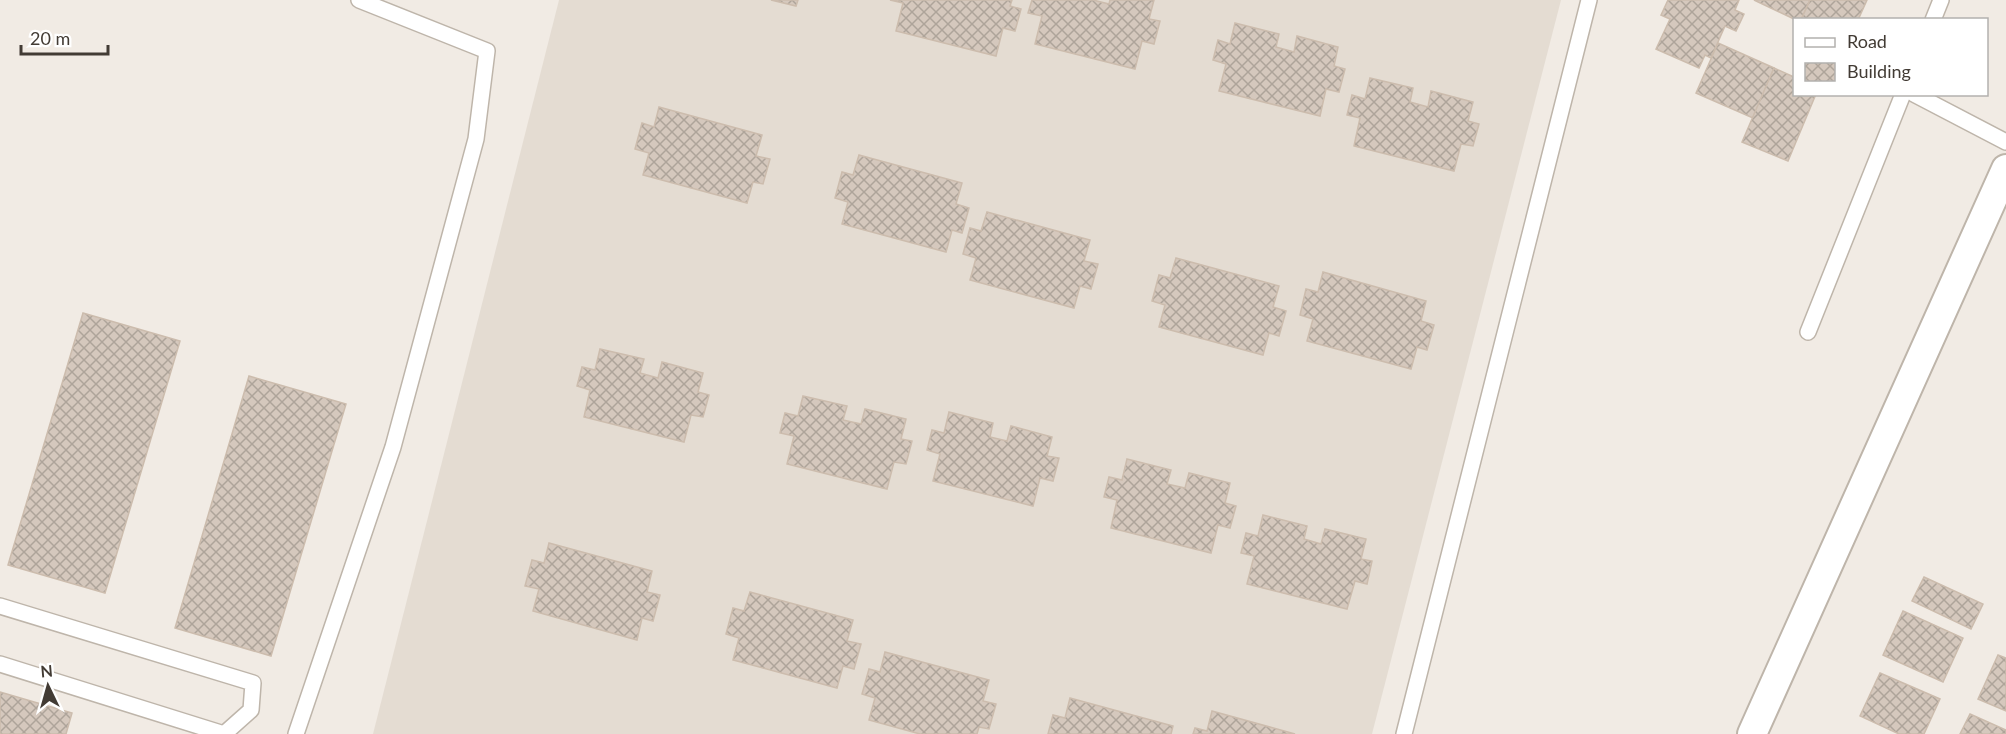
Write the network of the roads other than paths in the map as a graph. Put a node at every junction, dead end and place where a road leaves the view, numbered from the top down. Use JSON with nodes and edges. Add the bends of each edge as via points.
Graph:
{"nodes":[{"id":1,"x":359,"y":0,"type":"edge"},
{"id":2,"x":1589,"y":0,"type":"edge"},
{"id":3,"x":1941,"y":0,"type":"edge"},
{"id":4,"x":1934,"y":18,"type":"edge"},
{"id":5,"x":1902,"y":96,"type":"edge"},
{"id":6,"x":1918,"y":96,"type":"edge"},
{"id":7,"x":2006,"y":142,"type":"edge"},
{"id":8,"x":2006,"y":170,"type":"edge"},
{"id":9,"x":1808,"y":332,"type":"dead end"},
{"id":10,"x":0,"y":606,"type":"edge"},
{"id":11,"x":0,"y":664,"type":"edge"},
{"id":12,"x":224,"y":734,"type":"edge"},
{"id":13,"x":296,"y":734,"type":"edge"},
{"id":14,"x":1404,"y":734,"type":"edge"},
{"id":15,"x":1752,"y":734,"type":"edge"}],
"edges":[{"from":1,"to":13,"type":"lane","via":[[487,51],[476,139],[393,447]]},
{"from":2,"to":14,"type":"lane"},
{"from":3,"to":4,"type":"lane"},
{"from":5,"to":9,"type":"lane"},
{"from":6,"to":7,"type":"lane"},
{"from":8,"to":15,"type":"street"},
{"from":10,"to":12,"type":"lane","via":[[253,683],[251,710]]},
{"from":11,"to":12,"type":"lane"}]}
